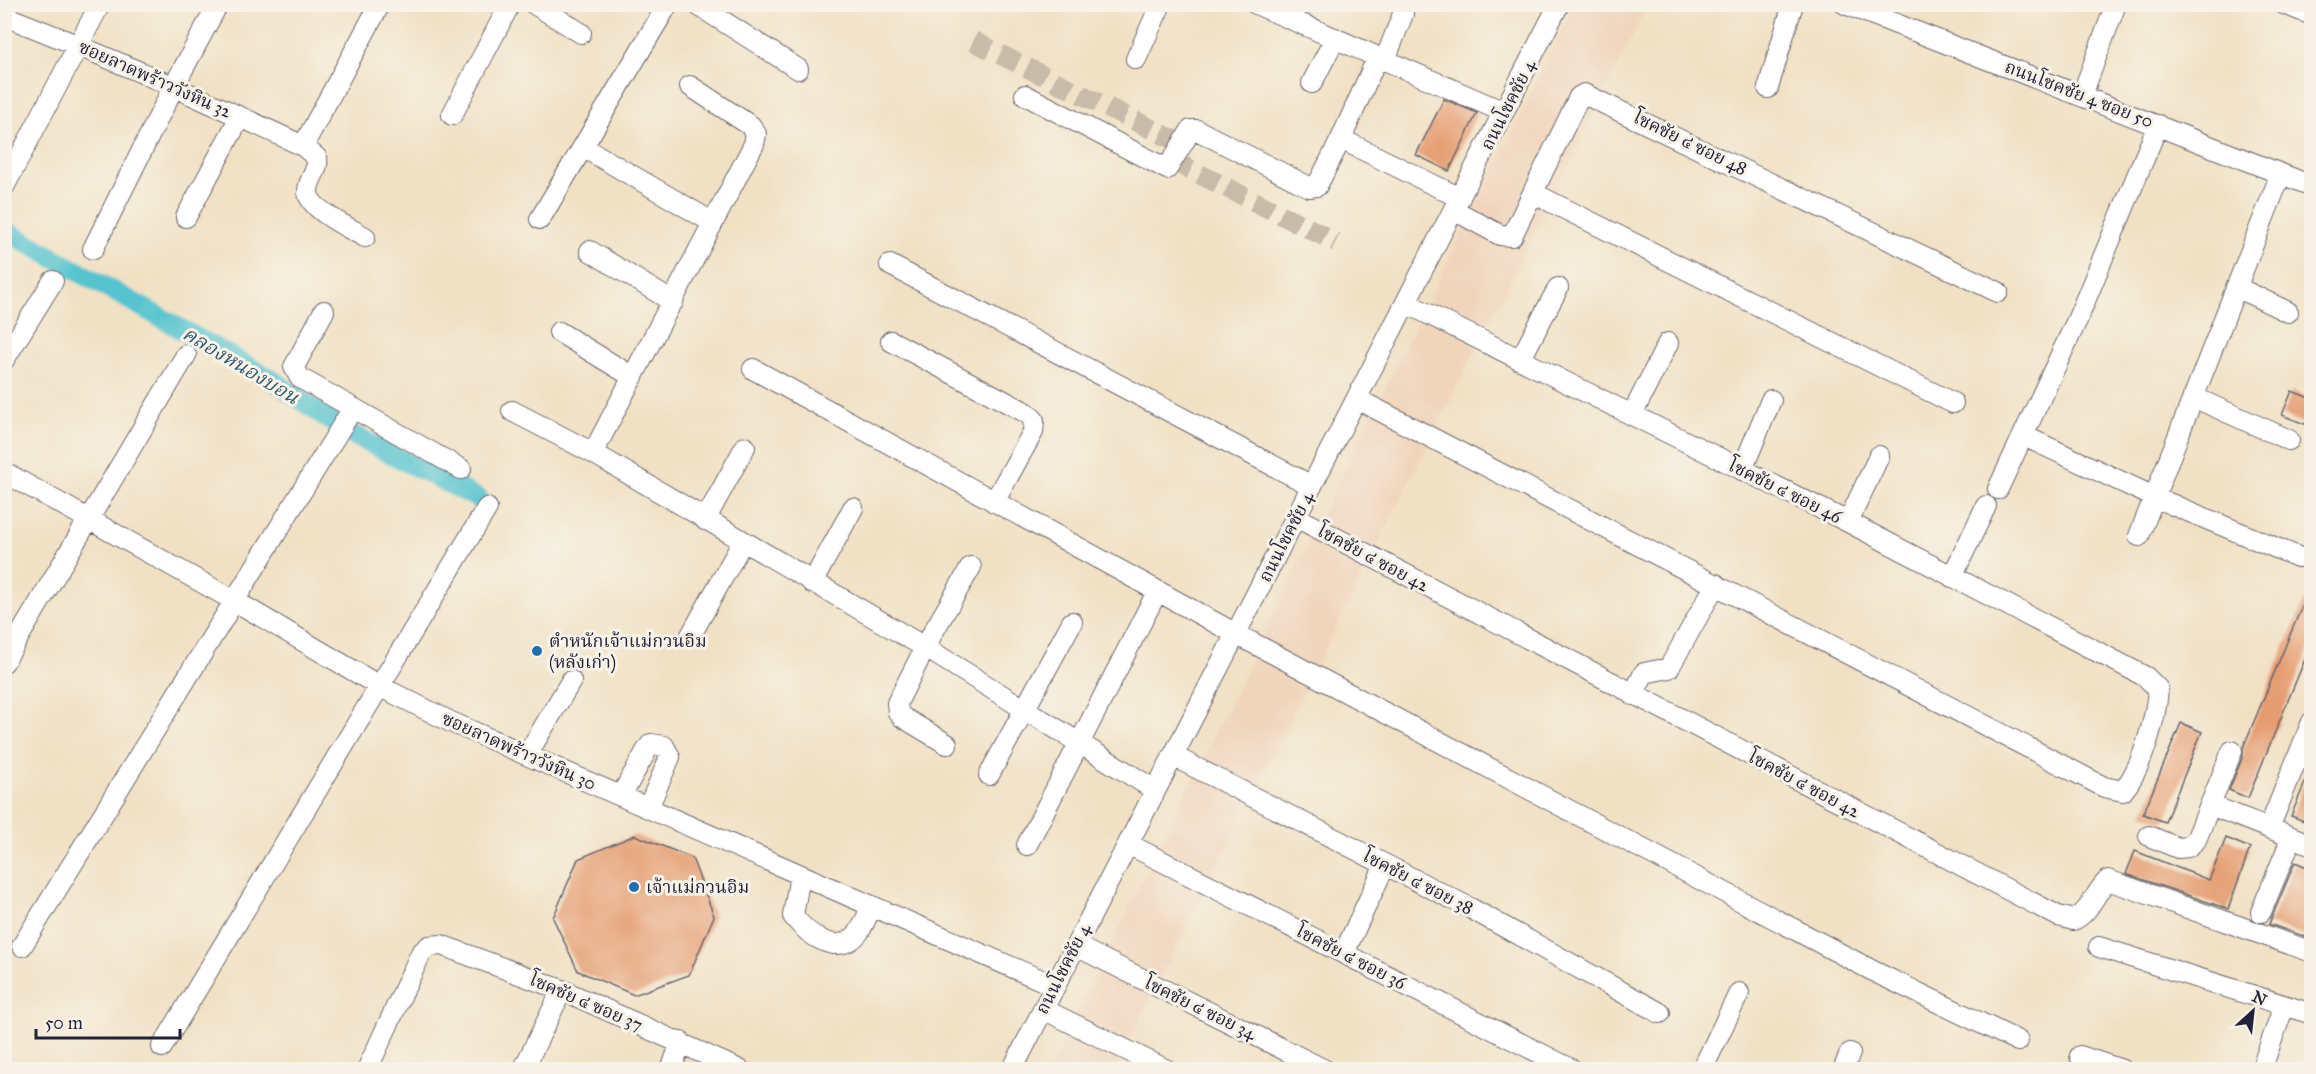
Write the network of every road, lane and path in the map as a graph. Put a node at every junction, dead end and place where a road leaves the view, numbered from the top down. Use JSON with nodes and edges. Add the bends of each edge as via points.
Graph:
{"nodes":[{"id":1,"x":100,"y":4,"type":"edge"},
{"id":2,"x":218,"y":4,"type":"edge"},
{"id":3,"x":380,"y":4,"type":"edge"},
{"id":4,"x":534,"y":4,"type":"edge"},
{"id":5,"x":668,"y":4,"type":"edge"},
{"id":6,"x":696,"y":4,"type":"edge"},
{"id":7,"x":1161,"y":4,"type":"edge"},
{"id":8,"x":1256,"y":4,"type":"edge"},
{"id":9,"x":1559,"y":4,"type":"edge"},
{"id":10,"x":1793,"y":4,"type":"edge"},
{"id":11,"x":1845,"y":4,"type":"edge"},
{"id":12,"x":2116,"y":4,"type":"edge"},
{"id":13,"x":2284,"y":4,"type":"edge"},
{"id":14,"x":504,"y":7,"type":"edge"},
{"id":15,"x":1403,"y":14,"type":"dead end"},
{"id":16,"x":2312,"y":15,"type":"edge"},
{"id":17,"x":4,"y":16,"type":"edge"},
{"id":18,"x":581,"y":33,"type":"dead end"},
{"id":19,"x":1335,"y":39,"type":"junction"},
{"id":20,"x":78,"y":44,"type":"junction"},
{"id":21,"x":1136,"y":59,"type":"dead end"},
{"id":22,"x":1380,"y":63,"type":"junction"},
{"id":23,"x":798,"y":69,"type":"dead end"},
{"id":24,"x":1312,"y":83,"type":"dead end"},
{"id":25,"x":174,"y":86,"type":"junction"},
{"id":26,"x":690,"y":86,"type":"dead end"},
{"id":27,"x":1768,"y":88,"type":"dead end"},
{"id":28,"x":1025,"y":95,"type":"dead end"},
{"id":29,"x":2082,"y":95,"type":"junction"},
{"id":30,"x":1504,"y":112,"type":"junction"},
{"id":31,"x":452,"y":115,"type":"dead end"},
{"id":32,"x":240,"y":117,"type":"junction"},
{"id":33,"x":2158,"y":125,"type":"junction"},
{"id":34,"x":1341,"y":139,"type":"junction"},
{"id":35,"x":303,"y":147,"type":"junction"},
{"id":36,"x":584,"y":147,"type":"junction"},
{"id":37,"x":2280,"y":176,"type":"junction"},
{"id":38,"x":2312,"y":186,"type":"edge"},
{"id":39,"x":4,"y":187,"type":"edge"},
{"id":40,"x":1533,"y":193,"type":"junction"},
{"id":41,"x":1457,"y":204,"type":"junction"},
{"id":42,"x":186,"y":217,"type":"dead end"},
{"id":43,"x":540,"y":219,"type":"dead end"},
{"id":44,"x":712,"y":222,"type":"junction"},
{"id":45,"x":365,"y":237,"type":"dead end"},
{"id":46,"x":93,"y":249,"type":"dead end"},
{"id":47,"x":590,"y":251,"type":"dead end"},
{"id":48,"x":891,"y":266,"type":"dead end"},
{"id":49,"x":53,"y":281,"type":"dead end"},
{"id":50,"x":2236,"y":287,"type":"junction"},
{"id":51,"x":1558,"y":288,"type":"dead end"},
{"id":52,"x":1998,"y":292,"type":"dead end"},
{"id":53,"x":673,"y":302,"type":"junction"},
{"id":54,"x":1406,"y":303,"type":"junction"},
{"id":55,"x":324,"y":310,"type":"dead end"},
{"id":56,"x":2288,"y":312,"type":"dead end"},
{"id":57,"x":559,"y":332,"type":"dead end"},
{"id":58,"x":891,"y":341,"type":"dead end"},
{"id":59,"x":1668,"y":343,"type":"dead end"},
{"id":60,"x":186,"y":355,"type":"dead end"},
{"id":61,"x":4,"y":360,"type":"edge"},
{"id":62,"x":1520,"y":360,"type":"junction"},
{"id":63,"x":753,"y":369,"type":"dead end"},
{"id":64,"x":633,"y":377,"type":"junction"},
{"id":65,"x":2193,"y":397,"type":"junction"},
{"id":66,"x":1357,"y":399,"type":"junction"},
{"id":67,"x":1771,"y":400,"type":"dead end"},
{"id":68,"x":1953,"y":403,"type":"dead end"},
{"id":69,"x":512,"y":411,"type":"dead end"},
{"id":70,"x":1632,"y":415,"type":"junction"},
{"id":71,"x":345,"y":423,"type":"junction"},
{"id":72,"x":2024,"y":436,"type":"junction"},
{"id":73,"x":2289,"y":440,"type":"dead end"},
{"id":74,"x":745,"y":447,"type":"dead end"},
{"id":75,"x":593,"y":453,"type":"junction"},
{"id":76,"x":1879,"y":456,"type":"dead end"},
{"id":77,"x":461,"y":469,"type":"dead end"},
{"id":78,"x":1742,"y":470,"type":"junction"},
{"id":79,"x":4,"y":472,"type":"edge"},
{"id":80,"x":1312,"y":486,"type":"junction"},
{"id":81,"x":1998,"y":489,"type":"dead end"},
{"id":82,"x":2154,"y":497,"type":"junction"},
{"id":83,"x":994,"y":502,"type":"junction"},
{"id":84,"x":1986,"y":506,"type":"dead end"},
{"id":85,"x":488,"y":508,"type":"dead end"},
{"id":86,"x":853,"y":508,"type":"dead end"},
{"id":87,"x":89,"y":518,"type":"junction"},
{"id":88,"x":1296,"y":518,"type":"junction"},
{"id":89,"x":705,"y":520,"type":"junction"},
{"id":90,"x":1848,"y":522,"type":"junction"},
{"id":91,"x":2139,"y":536,"type":"dead end"},
{"id":92,"x":742,"y":543,"type":"junction"},
{"id":93,"x":2298,"y":557,"type":"dead end"},
{"id":94,"x":971,"y":567,"type":"dead end"},
{"id":95,"x":1952,"y":577,"type":"junction"},
{"id":96,"x":812,"y":583,"type":"junction"},
{"id":97,"x":1716,"y":584,"type":"junction"},
{"id":98,"x":1157,"y":592,"type":"junction"},
{"id":99,"x":235,"y":601,"type":"junction"},
{"id":100,"x":1072,"y":622,"type":"dead end"},
{"id":101,"x":1236,"y":634,"type":"junction"},
{"id":102,"x":691,"y":635,"type":"dead end"},
{"id":103,"x":926,"y":648,"type":"junction"},
{"id":104,"x":4,"y":662,"type":"edge"},
{"id":105,"x":571,"y":681,"type":"dead end"},
{"id":106,"x":381,"y":687,"type":"junction"},
{"id":107,"x":1633,"y":694,"type":"junction"},
{"id":108,"x":1025,"y":710,"type":"junction"},
{"id":109,"x":2312,"y":722,"type":"edge"},
{"id":110,"x":1078,"y":742,"type":"junction"},
{"id":111,"x":947,"y":744,"type":"dead end"},
{"id":112,"x":2232,"y":751,"type":"dead end"},
{"id":113,"x":527,"y":755,"type":"junction"},
{"id":114,"x":1173,"y":756,"type":"junction"},
{"id":115,"x":989,"y":775,"type":"dead end"},
{"id":116,"x":1155,"y":790,"type":"junction"},
{"id":117,"x":621,"y":796,"type":"junction"},
{"id":118,"x":2210,"y":805,"type":"junction"},
{"id":119,"x":648,"y":808,"type":"junction"},
{"id":120,"x":2269,"y":828,"type":"junction"},
{"id":121,"x":2149,"y":836,"type":"dead end"},
{"id":122,"x":2292,"y":837,"type":"junction"},
{"id":123,"x":1128,"y":844,"type":"junction"},
{"id":124,"x":1027,"y":845,"type":"dead end"},
{"id":125,"x":2312,"y":845,"type":"edge"},
{"id":126,"x":1385,"y":865,"type":"junction"},
{"id":127,"x":800,"y":875,"type":"junction"},
{"id":128,"x":872,"y":906,"type":"junction"},
{"id":129,"x":2261,"y":912,"type":"dead end"},
{"id":130,"x":22,"y":946,"type":"dead end"},
{"id":131,"x":1076,"y":946,"type":"junction"},
{"id":132,"x":2098,"y":946,"type":"dead end"},
{"id":133,"x":2312,"y":952,"type":"edge"},
{"id":134,"x":1344,"y":953,"type":"junction"},
{"id":135,"x":1055,"y":986,"type":"junction"},
{"id":136,"x":562,"y":990,"type":"junction"},
{"id":137,"x":1739,"y":993,"type":"dead end"},
{"id":138,"x":2283,"y":1006,"type":"junction"},
{"id":139,"x":1043,"y":1009,"type":"junction"},
{"id":140,"x":1660,"y":1013,"type":"dead end"},
{"id":141,"x":2312,"y":1014,"type":"edge"},
{"id":142,"x":2018,"y":1041,"type":"dead end"},
{"id":143,"x":681,"y":1042,"type":"junction"},
{"id":144,"x":162,"y":1047,"type":"dead end"},
{"id":145,"x":2080,"y":1056,"type":"dead end"},
{"id":146,"x":367,"y":1070,"type":"edge"},
{"id":147,"x":523,"y":1070,"type":"edge"},
{"id":148,"x":671,"y":1070,"type":"edge"},
{"id":149,"x":740,"y":1070,"type":"edge"},
{"id":150,"x":1012,"y":1070,"type":"edge"},
{"id":151,"x":1167,"y":1070,"type":"edge"},
{"id":152,"x":1325,"y":1070,"type":"edge"},
{"id":153,"x":1573,"y":1070,"type":"edge"},
{"id":154,"x":1701,"y":1070,"type":"edge"},
{"id":155,"x":2122,"y":1070,"type":"edge"},
{"id":156,"x":2261,"y":1070,"type":"edge"}],
"edges":[{"from":1,"to":20,"type":"street"},
{"from":2,"to":25,"type":"street"},
{"from":3,"to":35,"type":"street"},
{"from":4,"to":18,"type":"street"},
{"from":5,"to":36,"type":"street"},
{"from":6,"to":23,"type":"street"},
{"from":7,"to":21,"type":"street"},
{"from":8,"to":19,"type":"street"},
{"from":9,"to":30,"type":"street","name":"ถนนโชคชัย 4"},
{"from":10,"to":27,"type":"street"},
{"from":11,"to":29,"type":"street","name":"ถนนโชคชัย 4 ซอย 50"},
{"from":12,"to":29,"type":"street"},
{"from":13,"to":16,"type":"street"},
{"from":14,"to":31,"type":"street"},
{"from":15,"to":22,"type":"street"},
{"from":17,"to":20,"type":"street","name":"ซอยลาดพร้าววังหิน 32"},
{"from":19,"to":22,"type":"street"},
{"from":19,"to":24,"type":"street"},
{"from":20,"to":25,"type":"street","name":"ซอยลาดพร้าววังหิน 32"},
{"from":20,"to":39,"type":"street"},
{"from":22,"to":30,"type":"street"},
{"from":22,"to":34,"type":"street"},
{"from":25,"to":32,"type":"street","name":"ซอยลาดพร้าววังหิน 32"},
{"from":25,"to":46,"type":"street"},
{"from":26,"to":44,"type":"street","via":[[751,126],[756,134]]},
{"from":28,"to":34,"type":"street","via":[[1167,169],[1191,130],[1197,130],[1309,187],[1317,186]]},
{"from":29,"to":33,"type":"street","name":"ถนนโชคชัย 4 ซอย 50"},
{"from":30,"to":41,"type":"street","name":"ถนนโชคชัย 4"},
{"from":32,"to":35,"type":"street","name":"ซอยลาดพร้าววังหิน 32"},
{"from":32,"to":42,"type":"street"},
{"from":33,"to":37,"type":"street","name":"ถนนโชคชัย 4 ซอย 50"},
{"from":33,"to":72,"type":"street"},
{"from":34,"to":41,"type":"street"},
{"from":35,"to":45,"type":"street","via":[[317,158],[318,165],[308,190],[310,201]]},
{"from":36,"to":43,"type":"street"},
{"from":36,"to":44,"type":"street"},
{"from":37,"to":38,"type":"street","name":"ถนนโชคชัย 4 ซอย 50"},
{"from":37,"to":50,"type":"street"},
{"from":40,"to":41,"type":"street","name":"โชคชัย ๔ ซอย 48","via":[[1512,236],[1506,238]]},
{"from":40,"to":52,"type":"street","name":"โชคชัย ๔ ซอย 48","via":[[1579,97],[1590,95]]},
{"from":40,"to":68,"type":"street"},
{"from":41,"to":54,"type":"street","name":"ถนนโชคชัย 4"},
{"from":44,"to":53,"type":"street"},
{"from":47,"to":53,"type":"street"},
{"from":48,"to":80,"type":"street"},
{"from":49,"to":61,"type":"street"},
{"from":50,"to":56,"type":"street"},
{"from":50,"to":65,"type":"street"},
{"from":51,"to":62,"type":"street"},
{"from":53,"to":64,"type":"street"},
{"from":54,"to":62,"type":"street","name":"โชคชัย ๔ ซอย 46"},
{"from":54,"to":66,"type":"street","name":"ถนนโชคชัย 4"},
{"from":55,"to":71,"type":"street","via":[[294,367],[295,373]]},
{"from":57,"to":64,"type":"street"},
{"from":58,"to":83,"type":"street","via":[[1034,420],[1033,432]]},
{"from":59,"to":70,"type":"street"},
{"from":60,"to":87,"type":"street"},
{"from":62,"to":70,"type":"street","name":"โชคชัย ๔ ซอย 46"},
{"from":63,"to":83,"type":"street"},
{"from":64,"to":75,"type":"street"},
{"from":65,"to":73,"type":"street"},
{"from":65,"to":82,"type":"street"},
{"from":66,"to":80,"type":"street","name":"ถนนโชคชัย 4"},
{"from":66,"to":97,"type":"street"},
{"from":67,"to":78,"type":"street"},
{"from":69,"to":75,"type":"street"},
{"from":70,"to":78,"type":"street","name":"โชคชัย ๔ ซอย 46"},
{"from":71,"to":77,"type":"street"},
{"from":71,"to":99,"type":"street"},
{"from":72,"to":81,"type":"street"},
{"from":72,"to":82,"type":"street"},
{"from":74,"to":89,"type":"street"},
{"from":75,"to":89,"type":"street"},
{"from":76,"to":90,"type":"street"},
{"from":78,"to":90,"type":"street","name":"โชคชัย ๔ ซอย 46"},
{"from":79,"to":87,"type":"street","name":"ซอยลาดพร้าววังหิน 30"},
{"from":80,"to":88,"type":"street","name":"ถนนโชคชัย 4"},
{"from":82,"to":91,"type":"street"},
{"from":82,"to":93,"type":"street"},
{"from":83,"to":98,"type":"street"},
{"from":84,"to":95,"type":"street"},
{"from":85,"to":106,"type":"street"},
{"from":86,"to":96,"type":"street"},
{"from":87,"to":99,"type":"street","name":"ซอยลาดพร้าววังหิน 30"},
{"from":87,"to":104,"type":"street"},
{"from":88,"to":101,"type":"street","name":"ถนนโชคชัย 4"},
{"from":88,"to":107,"type":"street","name":"โชคชัย ๔ ซอย 42"},
{"from":89,"to":92,"type":"street"},
{"from":90,"to":95,"type":"street","name":"โชคชัย ๔ ซอย 46"},
{"from":92,"to":96,"type":"street"},
{"from":92,"to":102,"type":"street"},
{"from":94,"to":103,"type":"street"},
{"from":95,"to":97,"type":"street","name":"โชคชัย ๔ ซอย 46","via":[[2146,677],[2157,689],[2157,704],[2134,777],[2123,791],[2104,787]]},
{"from":96,"to":103,"type":"street"},
{"from":97,"to":107,"type":"street","via":[[1669,668],[1644,673]]},
{"from":98,"to":101,"type":"street"},
{"from":98,"to":110,"type":"street"},
{"from":99,"to":106,"type":"street","name":"ซอยลาดพร้าววังหิน 30"},
{"from":99,"to":130,"type":"street"},
{"from":100,"to":108,"type":"street"},
{"from":101,"to":114,"type":"street","name":"ถนนโชคชัย 4"},
{"from":101,"to":142,"type":"street","via":[[1897,984]]},
{"from":103,"to":108,"type":"street"},
{"from":103,"to":111,"type":"street","via":[[897,703],[898,712]]},
{"from":105,"to":113,"type":"street"},
{"from":106,"to":113,"type":"street","name":"ซอยลาดพร้าววังหิน 30"},
{"from":106,"to":144,"type":"street"},
{"from":107,"to":133,"type":"street","name":"โชคชัย ๔ ซอย 42","via":[[2058,916],[2074,920],[2084,915],[2108,880]]},
{"from":108,"to":110,"type":"street"},
{"from":108,"to":115,"type":"street"},
{"from":109,"to":120,"type":"street"},
{"from":110,"to":116,"type":"street"},
{"from":110,"to":124,"type":"street"},
{"from":112,"to":118,"type":"street"},
{"from":113,"to":117,"type":"street","name":"ซอยลาดพร้าววังหิน 30"},
{"from":114,"to":116,"type":"street","name":"ถนนโชคชัย 4"},
{"from":114,"to":126,"type":"street","name":"โชคชัย ๔ ซอย 38"},
{"from":116,"to":123,"type":"street","name":"ถนนโชคชัย 4"},
{"from":117,"to":119,"type":"street","name":"ซอยลาดพร้าววังหิน 30"},
{"from":117,"to":119,"type":"street","via":[[651,744],[664,746],[670,757]]},
{"from":118,"to":120,"type":"street"},
{"from":118,"to":121,"type":"street","via":[[2196,840],[2188,847],[2178,848]]},
{"from":119,"to":127,"type":"street","name":"ซอยลาดพร้าววังหิน 30"},
{"from":120,"to":122,"type":"street"},
{"from":122,"to":125,"type":"street"},
{"from":122,"to":129,"type":"street"},
{"from":123,"to":131,"type":"street","name":"ถนนโชคชัย 4"},
{"from":123,"to":134,"type":"street","name":"โชคชัย ๔ ซอย 36"},
{"from":126,"to":134,"type":"street"},
{"from":126,"to":140,"type":"street","name":"โชคชัย ๔ ซอย 38"},
{"from":127,"to":128,"type":"street","name":"ซอยลาดพร้าววังหิน 30"},
{"from":127,"to":128,"type":"street","via":[[794,916],[813,938],[835,944],[850,941]]},
{"from":128,"to":135,"type":"street","name":"ซอยลาดพร้าววังหิน 30"},
{"from":131,"to":135,"type":"street","name":"ถนนโชคชัย 4"},
{"from":131,"to":152,"type":"street","name":"โชคชัย ๔ ซอย 34"},
{"from":132,"to":138,"type":"street"},
{"from":134,"to":153,"type":"street","name":"โชคชัย ๔ ซอย 36"},
{"from":135,"to":139,"type":"street","name":"ถนนโชคชัย 4"},
{"from":136,"to":143,"type":"street","name":"โชคชัย ๔ ซอย 37"},
{"from":136,"to":146,"type":"street","name":"โชคชัย ๔ ซอย 37","via":[[441,945],[429,946],[421,953]]},
{"from":136,"to":147,"type":"street"},
{"from":137,"to":154,"type":"street"},
{"from":138,"to":141,"type":"street"},
{"from":138,"to":156,"type":"street"},
{"from":139,"to":150,"type":"street","name":"ถนนโชคชัย 4"},
{"from":139,"to":151,"type":"street"},
{"from":143,"to":148,"type":"street"},
{"from":143,"to":149,"type":"street","name":"โชคชัย ๔ ซอย 37"},
{"from":145,"to":155,"type":"street"}]}
